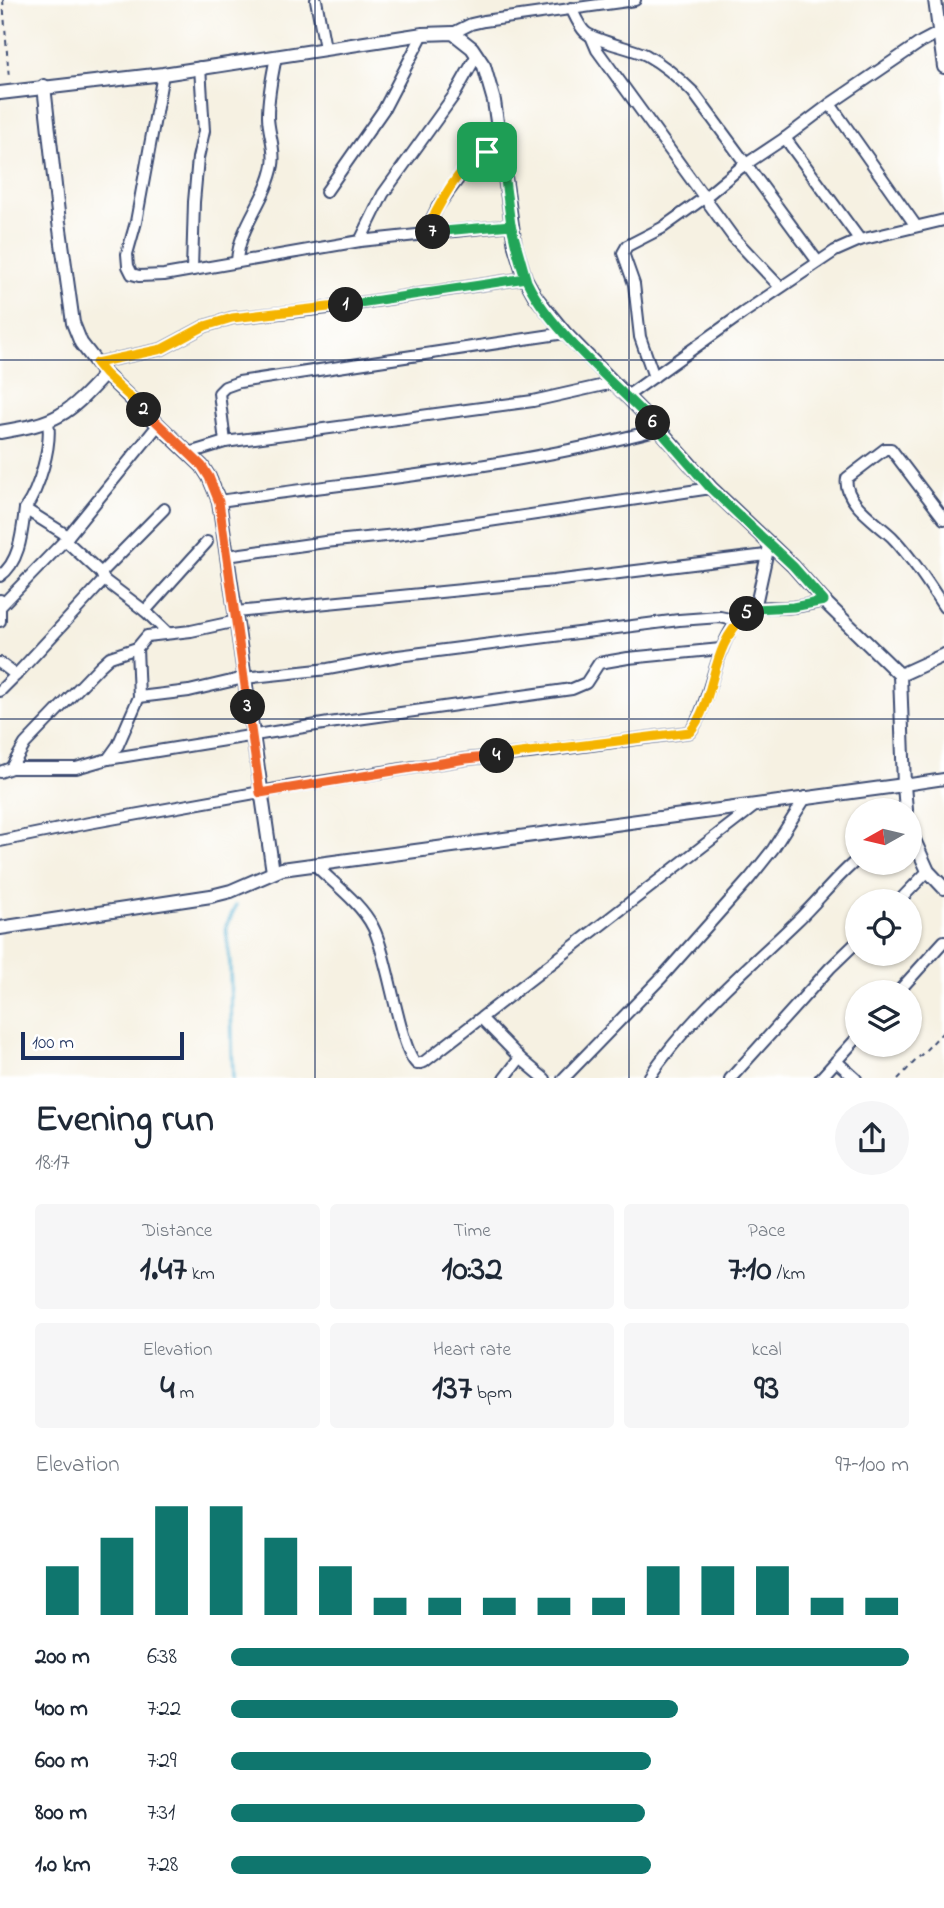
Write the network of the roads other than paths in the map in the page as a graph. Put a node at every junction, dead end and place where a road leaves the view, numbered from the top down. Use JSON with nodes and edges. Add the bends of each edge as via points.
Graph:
{"nodes":[{"id":1,"x":316,"y":0,"type":"edge"},
{"id":2,"x":635,"y":0,"type":"edge"},
{"id":3,"x":935,"y":0,"type":"edge"},
{"id":4,"x":572,"y":8,"type":"junction"},
{"id":5,"x":940,"y":32,"type":"junction"},
{"id":6,"x":453,"y":33,"type":"junction"},
{"id":7,"x":423,"y":34,"type":"junction"},
{"id":8,"x":590,"y":36,"type":"junction"},
{"id":9,"x":324,"y":48,"type":"junction"},
{"id":10,"x":477,"y":55,"type":"junction"},
{"id":11,"x":276,"y":57,"type":"junction"},
{"id":12,"x":200,"y":67,"type":"junction"},
{"id":13,"x":944,"y":67,"type":"edge"},
{"id":14,"x":163,"y":74,"type":"junction"},
{"id":15,"x":44,"y":86,"type":"junction"},
{"id":16,"x":5,"y":92,"type":"edge"},
{"id":17,"x":830,"y":104,"type":"junction"},
{"id":18,"x":785,"y":138,"type":"junction"},
{"id":19,"x":501,"y":150,"type":"junction"},
{"id":20,"x":746,"y":164,"type":"junction"},
{"id":21,"x":326,"y":192,"type":"dead end"},
{"id":22,"x":704,"y":198,"type":"junction"},
{"id":23,"x":944,"y":220,"type":"edge"},
{"id":24,"x":511,"y":225,"type":"junction"},
{"id":25,"x":916,"y":226,"type":"junction"},
{"id":26,"x":425,"y":233,"type":"junction"},
{"id":27,"x":860,"y":240,"type":"junction"},
{"id":28,"x":360,"y":241,"type":"junction"},
{"id":29,"x":237,"y":261,"type":"junction"},
{"id":30,"x":818,"y":262,"type":"junction"},
{"id":31,"x":192,"y":270,"type":"junction"},
{"id":32,"x":526,"y":278,"type":"junction"},
{"id":33,"x":780,"y":287,"type":"junction"},
{"id":34,"x":565,"y":333,"type":"junction"},
{"id":35,"x":96,"y":363,"type":"junction"},
{"id":36,"x":105,"y":374,"type":"junction"},
{"id":37,"x":654,"y":376,"type":"junction"},
{"id":38,"x":613,"y":383,"type":"junction"},
{"id":39,"x":626,"y":396,"type":"junction"},
{"id":40,"x":48,"y":422,"type":"junction"},
{"id":41,"x":159,"y":425,"type":"junction"},
{"id":42,"x":659,"y":429,"type":"junction"},
{"id":43,"x":0,"y":432,"type":"edge"},
{"id":44,"x":225,"y":442,"type":"junction"},
{"id":45,"x":190,"y":453,"type":"junction"},
{"id":46,"x":710,"y":488,"type":"junction"},
{"id":47,"x":219,"y":502,"type":"junction"},
{"id":48,"x":25,"y":509,"type":"junction"},
{"id":49,"x":164,"y":509,"type":"dead end"},
{"id":50,"x":944,"y":519,"type":"edge"},
{"id":51,"x":67,"y":538,"type":"junction"},
{"id":52,"x":207,"y":542,"type":"dead end"},
{"id":53,"x":768,"y":550,"type":"junction"},
{"id":54,"x":228,"y":556,"type":"junction"},
{"id":55,"x":0,"y":576,"type":"edge"},
{"id":56,"x":103,"y":577,"type":"junction"},
{"id":57,"x":1,"y":601,"type":"edge"},
{"id":58,"x":824,"y":601,"type":"junction"},
{"id":59,"x":944,"y":607,"type":"edge"},
{"id":60,"x":755,"y":609,"type":"junction"},
{"id":61,"x":145,"y":611,"type":"junction"},
{"id":62,"x":236,"y":616,"type":"junction"},
{"id":63,"x":0,"y":621,"type":"edge"},
{"id":64,"x":739,"y":621,"type":"junction"},
{"id":65,"x":167,"y":632,"type":"junction"},
{"id":66,"x":137,"y":648,"type":"junction"},
{"id":67,"x":721,"y":649,"type":"junction"},
{"id":68,"x":944,"y":656,"type":"edge"},
{"id":69,"x":0,"y":663,"type":"edge"},
{"id":70,"x":900,"y":675,"type":"junction"},
{"id":71,"x":16,"y":676,"type":"junction"},
{"id":72,"x":244,"y":678,"type":"junction"},
{"id":73,"x":0,"y":691,"type":"edge"},
{"id":74,"x":139,"y":697,"type":"junction"},
{"id":75,"x":253,"y":736,"type":"junction"},
{"id":76,"x":108,"y":759,"type":"junction"},
{"id":77,"x":11,"y":768,"type":"junction"},
{"id":78,"x":0,"y":772,"type":"edge"},
{"id":79,"x":944,"y":779,"type":"edge"},
{"id":80,"x":904,"y":785,"type":"junction"},
{"id":81,"x":260,"y":793,"type":"junction"},
{"id":82,"x":806,"y":797,"type":"junction"},
{"id":83,"x":905,"y":798,"type":"edge"},
{"id":84,"x":758,"y":803,"type":"junction"},
{"id":85,"x":0,"y":841,"type":"edge"},
{"id":86,"x":922,"y":858,"type":"edge"},
{"id":87,"x":314,"y":864,"type":"junction"},
{"id":88,"x":928,"y":871,"type":"junction"},
{"id":89,"x":273,"y":872,"type":"junction"},
{"id":90,"x":845,"y":872,"type":"edge"},
{"id":91,"x":944,"y":888,"type":"edge"},
{"id":92,"x":911,"y":889,"type":"edge"},
{"id":93,"x":0,"y":928,"type":"edge"},
{"id":94,"x":944,"y":941,"type":"edge"},
{"id":95,"x":845,"y":954,"type":"edge"},
{"id":96,"x":909,"y":980,"type":"edge"},
{"id":97,"x":482,"y":1019,"type":"junction"},
{"id":98,"x":845,"y":1051,"type":"edge"},
{"id":99,"x":520,"y":1058,"type":"junction"},
{"id":100,"x":836,"y":1061,"type":"junction"},
{"id":101,"x":505,"y":1078,"type":"edge"},
{"id":102,"x":544,"y":1078,"type":"edge"},
{"id":103,"x":563,"y":1078,"type":"edge"},
{"id":104,"x":649,"y":1078,"type":"edge"},
{"id":105,"x":731,"y":1078,"type":"edge"},
{"id":106,"x":821,"y":1078,"type":"edge"},
{"id":107,"x":855,"y":1078,"type":"edge"}],
"edges":[{"from":1,"to":9,"type":"street"},
{"from":2,"to":4,"type":"street"},
{"from":3,"to":5,"type":"street"},
{"from":4,"to":6,"type":"street","via":[[484,21]]},
{"from":4,"to":8,"type":"street"},
{"from":5,"to":13,"type":"street"},
{"from":5,"to":17,"type":"street"},
{"from":6,"to":7,"type":"street"},
{"from":6,"to":10,"type":"street"},
{"from":7,"to":9,"type":"street"},
{"from":7,"to":21,"type":"street","via":[[384,109]]},
{"from":8,"to":20,"type":"street","via":[[625,46],[676,76]]},
{"from":8,"to":22,"type":"street"},
{"from":9,"to":11,"type":"street"},
{"from":10,"to":19,"type":"street","via":[[494,101]]},
{"from":10,"to":28,"type":"street","via":[[383,194]]},
{"from":11,"to":12,"type":"street"},
{"from":11,"to":29,"type":"street","via":[[268,117],[273,166],[241,238]]},
{"from":12,"to":14,"type":"street"},
{"from":12,"to":31,"type":"street","via":[[204,131],[194,202]]},
{"from":14,"to":15,"type":"street"},
{"from":14,"to":31,"type":"street","via":[[128,266],[139,276]]},
{"from":15,"to":16,"type":"street"},
{"from":15,"to":35,"type":"street","via":[[73,323]]},
{"from":17,"to":18,"type":"street"},
{"from":17,"to":25,"type":"street"},
{"from":18,"to":20,"type":"street"},
{"from":18,"to":27,"type":"street"},
{"from":19,"to":24,"type":"street"},
{"from":19,"to":26,"type":"street","via":[[473,159],[438,206]]},
{"from":20,"to":22,"type":"street"},
{"from":20,"to":30,"type":"street"},
{"from":22,"to":33,"type":"street"},
{"from":22,"to":37,"type":"street","via":[[627,246],[623,253],[634,284],[640,337]]},
{"from":23,"to":25,"type":"street"},
{"from":24,"to":26,"type":"street"},
{"from":24,"to":32,"type":"street"},
{"from":25,"to":27,"type":"street"},
{"from":26,"to":28,"type":"street"},
{"from":27,"to":30,"type":"street"},
{"from":28,"to":29,"type":"street"},
{"from":29,"to":31,"type":"street"},
{"from":30,"to":33,"type":"street"},
{"from":32,"to":34,"type":"street"},
{"from":32,"to":35,"type":"street","via":[[232,318],[205,326],[162,349]]},
{"from":33,"to":37,"type":"street"},
{"from":34,"to":38,"type":"street"},
{"from":34,"to":44,"type":"street","via":[[239,382],[219,393]]},
{"from":35,"to":36,"type":"street"},
{"from":36,"to":40,"type":"street","via":[[83,399]]},
{"from":36,"to":41,"type":"street"},
{"from":37,"to":39,"type":"street"},
{"from":38,"to":39,"type":"street"},
{"from":38,"to":44,"type":"street","via":[[533,401]]},
{"from":39,"to":42,"type":"street"},
{"from":40,"to":43,"type":"street"},
{"from":40,"to":48,"type":"street","via":[[47,455]]},
{"from":41,"to":45,"type":"street"},
{"from":41,"to":51,"type":"street"},
{"from":42,"to":46,"type":"street"},
{"from":42,"to":47,"type":"street","via":[[454,470]]},
{"from":44,"to":45,"type":"street"},
{"from":45,"to":47,"type":"street","via":[[209,477]]},
{"from":46,"to":53,"type":"street"},
{"from":46,"to":54,"type":"street"},
{"from":47,"to":54,"type":"street"},
{"from":48,"to":51,"type":"street"},
{"from":48,"to":55,"type":"street","via":[[13,561]]},
{"from":49,"to":56,"type":"street"},
{"from":50,"to":59,"type":"street","via":[[891,449],[847,478],[845,485],[862,511],[893,538]]},
{"from":51,"to":56,"type":"street"},
{"from":51,"to":57,"type":"street"},
{"from":52,"to":61,"type":"street"},
{"from":53,"to":58,"type":"street"},
{"from":53,"to":60,"type":"street"},
{"from":53,"to":62,"type":"street","via":[[554,581]]},
{"from":54,"to":62,"type":"street"},
{"from":56,"to":61,"type":"street"},
{"from":56,"to":71,"type":"street"},
{"from":57,"to":63,"type":"street"},
{"from":58,"to":60,"type":"street"},
{"from":58,"to":70,"type":"street"},
{"from":60,"to":64,"type":"street"},
{"from":61,"to":65,"type":"street"},
{"from":62,"to":65,"type":"street","via":[[191,631]]},
{"from":62,"to":72,"type":"street"},
{"from":64,"to":67,"type":"street"},
{"from":64,"to":72,"type":"street","via":[[720,617],[679,620]]},
{"from":65,"to":66,"type":"street","via":[[146,636]]},
{"from":66,"to":74,"type":"street"},
{"from":66,"to":77,"type":"street","via":[[110,657],[100,666],[25,744]]},
{"from":67,"to":75,"type":"street","via":[[598,663],[586,683],[572,689]]},
{"from":67,"to":81,"type":"street","via":[[690,732],[466,759]]},
{"from":68,"to":70,"type":"street"},
{"from":69,"to":71,"type":"street"},
{"from":70,"to":80,"type":"street"},
{"from":71,"to":73,"type":"street"},
{"from":72,"to":74,"type":"street"},
{"from":72,"to":75,"type":"street"},
{"from":74,"to":76,"type":"street"},
{"from":75,"to":76,"type":"street"},
{"from":75,"to":81,"type":"street"},
{"from":76,"to":77,"type":"street","via":[[76,768]]},
{"from":77,"to":78,"type":"street"},
{"from":79,"to":80,"type":"street"},
{"from":80,"to":82,"type":"street"},
{"from":80,"to":83,"type":"street"},
{"from":81,"to":85,"type":"street"},
{"from":81,"to":89,"type":"street"},
{"from":82,"to":84,"type":"street"},
{"from":82,"to":103,"type":"street","via":[[750,878]]},
{"from":84,"to":87,"type":"street"},
{"from":84,"to":97,"type":"street"},
{"from":86,"to":88,"type":"street"},
{"from":87,"to":89,"type":"street"},
{"from":87,"to":97,"type":"street","via":[[373,926],[412,1060],[424,1062]]},
{"from":88,"to":91,"type":"street"},
{"from":88,"to":92,"type":"street"},
{"from":89,"to":93,"type":"street","via":[[211,896]]},
{"from":90,"to":104,"type":"street","via":[[725,989]]},
{"from":94,"to":96,"type":"street"},
{"from":95,"to":105,"type":"street"},
{"from":97,"to":99,"type":"street"},
{"from":98,"to":100,"type":"street"},
{"from":99,"to":101,"type":"street"},
{"from":99,"to":102,"type":"street"},
{"from":100,"to":106,"type":"street"},
{"from":100,"to":107,"type":"street"}]}
